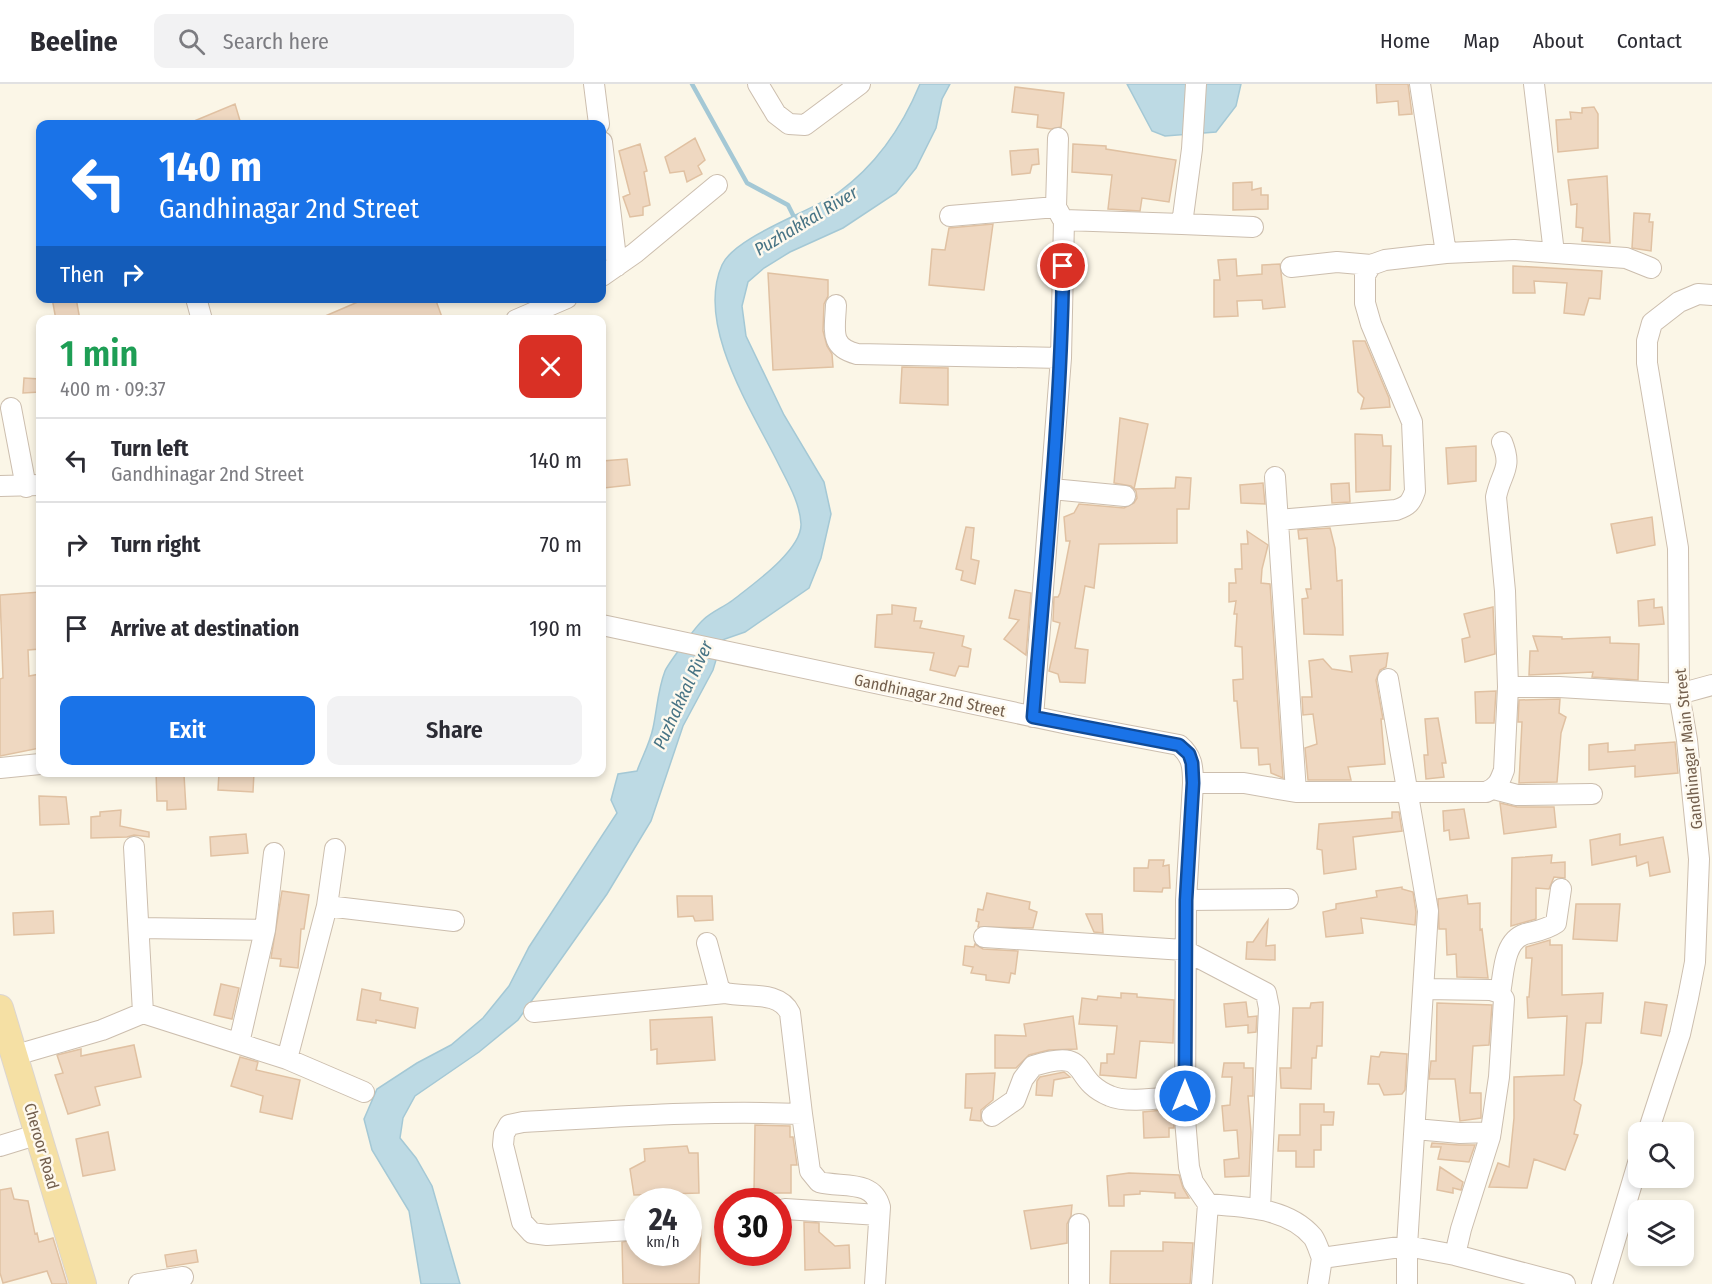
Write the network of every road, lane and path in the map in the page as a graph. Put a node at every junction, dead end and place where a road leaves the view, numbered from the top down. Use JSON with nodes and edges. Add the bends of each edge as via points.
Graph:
{"nodes":[{"id":1,"x":594,"y":84,"type":"edge"},
{"id":2,"x":758,"y":84,"type":"edge"},
{"id":3,"x":860,"y":84,"type":"edge"},
{"id":4,"x":1196,"y":84,"type":"edge"},
{"id":5,"x":1420,"y":84,"type":"edge"},
{"id":6,"x":1534,"y":84,"type":"edge"},
{"id":7,"x":598,"y":120,"type":"edge"},
{"id":8,"x":1058,"y":138,"type":"dead end"},
{"id":9,"x":717,"y":185,"type":"dead end"},
{"id":10,"x":606,"y":206,"type":"edge"},
{"id":11,"x":1060,"y":213,"type":"junction"},
{"id":12,"x":950,"y":216,"type":"dead end"},
{"id":13,"x":1182,"y":225,"type":"junction"},
{"id":14,"x":1253,"y":227,"type":"dead end"},
{"id":15,"x":1446,"y":253,"type":"junction"},
{"id":16,"x":1554,"y":253,"type":"junction"},
{"id":17,"x":1371,"y":266,"type":"junction"},
{"id":18,"x":1291,"y":267,"type":"dead end"},
{"id":19,"x":1651,"y":268,"type":"dead end"},
{"id":20,"x":610,"y":271,"type":"edge"},
{"id":21,"x":1712,"y":295,"type":"edge"},
{"id":22,"x":555,"y":303,"type":"edge"},
{"id":23,"x":836,"y":305,"type":"dead end"},
{"id":24,"x":528,"y":315,"type":"edge"},
{"id":25,"x":1062,"y":358,"type":"junction"},
{"id":26,"x":11,"y":408,"type":"dead end"},
{"id":27,"x":1502,"y":442,"type":"dead end"},
{"id":28,"x":1275,"y":477,"type":"dead end"},
{"id":29,"x":0,"y":486,"type":"edge"},
{"id":30,"x":33,"y":486,"type":"edge"},
{"id":31,"x":1052,"y":489,"type":"junction"},
{"id":32,"x":1125,"y":496,"type":"dead end"},
{"id":33,"x":1278,"y":520,"type":"junction"},
{"id":34,"x":606,"y":620,"type":"edge"},
{"id":35,"x":1388,"y":679,"type":"dead end"},
{"id":36,"x":1712,"y":684,"type":"edge"},
{"id":37,"x":1508,"y":687,"type":"junction"},
{"id":38,"x":1679,"y":694,"type":"junction"},
{"id":39,"x":1033,"y":717,"type":"junction"},
{"id":40,"x":36,"y":764,"type":"edge"},
{"id":41,"x":0,"y":768,"type":"edge"},
{"id":42,"x":1193,"y":783,"type":"junction"},
{"id":43,"x":1494,"y":789,"type":"junction"},
{"id":44,"x":1296,"y":792,"type":"junction"},
{"id":45,"x":1407,"y":793,"type":"junction"},
{"id":46,"x":1592,"y":794,"type":"dead end"},
{"id":47,"x":134,"y":847,"type":"dead end"},
{"id":48,"x":335,"y":849,"type":"dead end"},
{"id":49,"x":274,"y":853,"type":"dead end"},
{"id":50,"x":1561,"y":889,"type":"dead end"},
{"id":51,"x":1288,"y":899,"type":"dead end"},
{"id":52,"x":1186,"y":900,"type":"junction"},
{"id":53,"x":327,"y":906,"type":"junction"},
{"id":54,"x":454,"y":921,"type":"dead end"},
{"id":55,"x":139,"y":928,"type":"junction"},
{"id":56,"x":265,"y":930,"type":"junction"},
{"id":57,"x":984,"y":938,"type":"dead end"},
{"id":58,"x":707,"y":943,"type":"dead end"},
{"id":59,"x":1184,"y":950,"type":"junction"},
{"id":60,"x":1424,"y":989,"type":"junction"},
{"id":61,"x":725,"y":993,"type":"junction"},
{"id":62,"x":1500,"y":993,"type":"junction"},
{"id":63,"x":0,"y":1008,"type":"edge"},
{"id":64,"x":143,"y":1012,"type":"junction"},
{"id":65,"x":534,"y":1012,"type":"dead end"},
{"id":66,"x":239,"y":1043,"type":"junction"},
{"id":67,"x":16,"y":1055,"type":"junction"},
{"id":68,"x":287,"y":1059,"type":"junction"},
{"id":69,"x":364,"y":1092,"type":"dead end"},
{"id":70,"x":1185,"y":1096,"type":"junction"},
{"id":71,"x":802,"y":1114,"type":"junction"},
{"id":72,"x":992,"y":1116,"type":"dead end"},
{"id":73,"x":1651,"y":1122,"type":"edge"},
{"id":74,"x":1415,"y":1129,"type":"junction"},
{"id":75,"x":1491,"y":1131,"type":"junction"},
{"id":76,"x":39,"y":1134,"type":"junction"},
{"id":77,"x":0,"y":1146,"type":"edge"},
{"id":78,"x":1631,"y":1188,"type":"edge"},
{"id":79,"x":1208,"y":1204,"type":"junction"},
{"id":80,"x":1260,"y":1209,"type":"junction"},
{"id":81,"x":792,"y":1210,"type":"edge"},
{"id":82,"x":879,"y":1215,"type":"junction"},
{"id":83,"x":1079,"y":1224,"type":"dead end"},
{"id":84,"x":624,"y":1230,"type":"edge"},
{"id":85,"x":1407,"y":1246,"type":"junction"},
{"id":86,"x":1455,"y":1254,"type":"junction"},
{"id":87,"x":1322,"y":1258,"type":"junction"},
{"id":88,"x":183,"y":1277,"type":"dead end"},
{"id":89,"x":83,"y":1284,"type":"edge"},
{"id":90,"x":138,"y":1284,"type":"edge"},
{"id":91,"x":875,"y":1284,"type":"edge"},
{"id":92,"x":1079,"y":1284,"type":"edge"},
{"id":93,"x":1202,"y":1284,"type":"edge"},
{"id":94,"x":1318,"y":1284,"type":"edge"},
{"id":95,"x":1407,"y":1284,"type":"edge"},
{"id":96,"x":1565,"y":1284,"type":"edge"},
{"id":97,"x":1602,"y":1284,"type":"edge"}],
"edges":[{"from":1,"to":7,"type":"street"},
{"from":2,"to":3,"type":"street","via":[[776,114],[789,124],[805,125]]},
{"from":4,"to":13,"type":"street"},
{"from":5,"to":15,"type":"street"},
{"from":6,"to":16,"type":"street"},
{"from":8,"to":11,"type":"street"},
{"from":9,"to":20,"type":"street"},
{"from":10,"to":20,"type":"street"},
{"from":11,"to":12,"type":"street"},
{"from":11,"to":13,"type":"street"},
{"from":11,"to":25,"type":"street"},
{"from":13,"to":14,"type":"street"},
{"from":15,"to":16,"type":"street"},
{"from":15,"to":17,"type":"street","via":[[1385,260]]},
{"from":16,"to":19,"type":"street","via":[[1626,258]]},
{"from":17,"to":18,"type":"street","via":[[1337,262]]},
{"from":17,"to":33,"type":"street","via":[[1365,275],[1365,303],[1412,422],[1412,501],[1396,510]]},
{"from":21,"to":38,"type":"street","name":"Gandhinagar Main Street","via":[[1698,294],[1679,302],[1652,323],[1647,341],[1647,363],[1678,548]]},
{"from":22,"to":24,"type":"street"},
{"from":23,"to":25,"type":"street","via":[[834,338],[843,351]]},
{"from":25,"to":31,"type":"street"},
{"from":26,"to":30,"type":"street"},
{"from":27,"to":37,"type":"street","via":[[1508,457],[1507,468],[1496,497],[1505,591]]},
{"from":28,"to":33,"type":"street"},
{"from":29,"to":30,"type":"street"},
{"from":31,"to":32,"type":"street"},
{"from":31,"to":39,"type":"street"},
{"from":33,"to":44,"type":"street"},
{"from":34,"to":39,"type":"street","name":"Gandhinagar 2nd Street","via":[[726,652]]},
{"from":35,"to":45,"type":"street"},
{"from":36,"to":38,"type":"street"},
{"from":37,"to":38,"type":"street"},
{"from":37,"to":43,"type":"street","via":[[1504,770]]},
{"from":38,"to":73,"type":"street","name":"Gandhinagar Main Street","via":[[1700,859],[1695,962],[1680,1034]]},
{"from":39,"to":42,"type":"street","name":"Gandhinagar 2nd Street","via":[[1179,745],[1189,754]]},
{"from":40,"to":41,"type":"street"},
{"from":42,"to":44,"type":"street","via":[[1244,783]]},
{"from":42,"to":52,"type":"street","name":"Gandhinagar 2nd Street"},
{"from":43,"to":45,"type":"street"},
{"from":43,"to":46,"type":"street","via":[[1517,795]]},
{"from":44,"to":45,"type":"street"},
{"from":45,"to":60,"type":"street","via":[[1428,911]]},
{"from":47,"to":55,"type":"street"},
{"from":48,"to":53,"type":"street"},
{"from":49,"to":56,"type":"street"},
{"from":50,"to":62,"type":"street","via":[[1556,923],[1548,929],[1521,935],[1511,943]]},
{"from":51,"to":52,"type":"street"},
{"from":52,"to":59,"type":"street","name":"Gandhinagar 2nd Street"},
{"from":53,"to":54,"type":"street"},
{"from":53,"to":68,"type":"street"},
{"from":55,"to":56,"type":"street"},
{"from":55,"to":64,"type":"street"},
{"from":56,"to":66,"type":"street"},
{"from":57,"to":59,"type":"street"},
{"from":58,"to":61,"type":"street","via":[[719,988]]},
{"from":59,"to":70,"type":"street","name":"Gandhinagar 2nd Street"},
{"from":59,"to":80,"type":"street","via":[[1266,993],[1269,1008]]},
{"from":60,"to":62,"type":"street"},
{"from":60,"to":74,"type":"street"},
{"from":61,"to":65,"type":"street"},
{"from":61,"to":71,"type":"street","via":[[774,998],[786,1004]]},
{"from":62,"to":75,"type":"street","via":[[1504,999],[1499,1077]]},
{"from":63,"to":67,"type":"main road","name":"Cheroor Road"},
{"from":64,"to":66,"type":"street"},
{"from":64,"to":67,"type":"street","via":[[102,1030]]},
{"from":66,"to":68,"type":"street"},
{"from":67,"to":76,"type":"main road","name":"Cheroor Road"},
{"from":68,"to":69,"type":"street"},
{"from":70,"to":72,"type":"street","via":[[1110,1096],[1091,1084],[1073,1061],[1057,1060],[1033,1066],[1015,1100]]},
{"from":70,"to":79,"type":"street","name":"Gandhinagar 2nd Street","via":[[1189,1167],[1193,1182]]},
{"from":71,"to":82,"type":"street","via":[[810,1171],[819,1182],[866,1187],[877,1196]]},
{"from":71,"to":84,"type":"street","via":[[696,1113],[509,1125],[503,1145],[522,1222],[532,1233]]},
{"from":74,"to":75,"type":"street"},
{"from":74,"to":85,"type":"street"},
{"from":75,"to":86,"type":"street"},
{"from":76,"to":77,"type":"street"},
{"from":76,"to":89,"type":"main road","name":"Cheroor Road"},
{"from":78,"to":97,"type":"street"},
{"from":79,"to":80,"type":"street"},
{"from":79,"to":93,"type":"street"},
{"from":80,"to":87,"type":"street","via":[[1302,1226],[1314,1239]]},
{"from":81,"to":82,"type":"street"},
{"from":82,"to":91,"type":"street"},
{"from":83,"to":92,"type":"street"},
{"from":85,"to":86,"type":"street"},
{"from":85,"to":87,"type":"street"},
{"from":85,"to":95,"type":"street"},
{"from":86,"to":96,"type":"street"},
{"from":87,"to":94,"type":"street"},
{"from":88,"to":90,"type":"street"}]}
